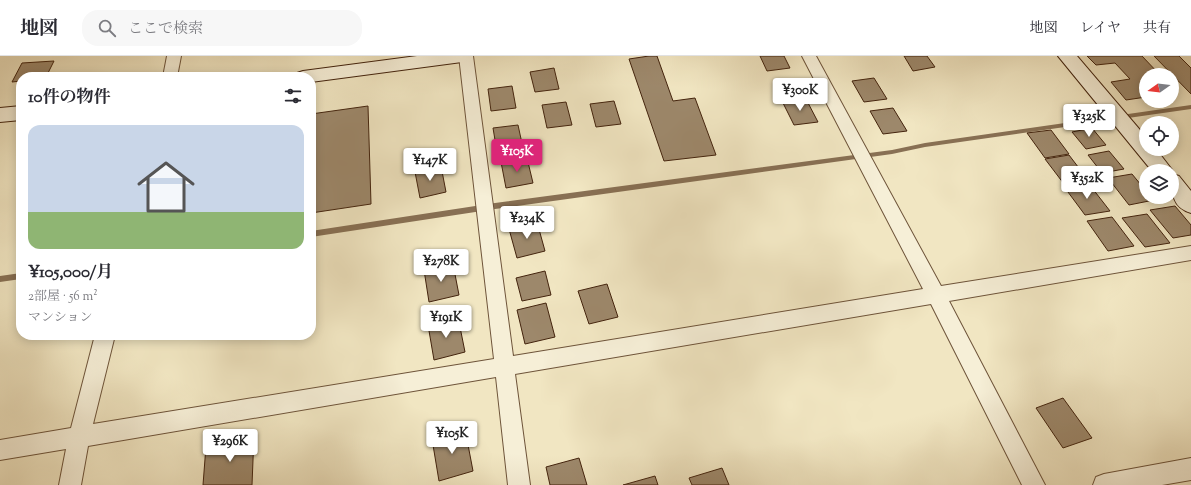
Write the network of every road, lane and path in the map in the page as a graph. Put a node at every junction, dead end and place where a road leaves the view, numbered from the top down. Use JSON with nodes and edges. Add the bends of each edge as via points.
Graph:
{"nodes":[{"id":1,"x":174,"y":56,"type":"edge"},
{"id":2,"x":462,"y":56,"type":"edge"},
{"id":3,"x":466,"y":56,"type":"edge"},
{"id":4,"x":809,"y":56,"type":"edge"},
{"id":5,"x":1067,"y":56,"type":"edge"},
{"id":6,"x":171,"y":72,"type":"edge"},
{"id":7,"x":316,"y":75,"type":"edge"},
{"id":8,"x":16,"y":113,"type":"edge"},
{"id":9,"x":0,"y":115,"type":"edge"},
{"id":10,"x":1157,"y":164,"type":"edge"},
{"id":11,"x":1179,"y":190,"type":"edge"},
{"id":12,"x":1191,"y":205,"type":"edge"},
{"id":13,"x":1191,"y":253,"type":"edge"},
{"id":14,"x":936,"y":295,"type":"junction"},
{"id":15,"x":104,"y":340,"type":"edge"},
{"id":16,"x":504,"y":368,"type":"junction"},
{"id":17,"x":79,"y":437,"type":"junction"},
{"id":18,"x":0,"y":450,"type":"edge"},
{"id":19,"x":1191,"y":470,"type":"edge"},
{"id":20,"x":70,"y":485,"type":"edge"},
{"id":21,"x":519,"y":485,"type":"edge"},
{"id":22,"x":1034,"y":485,"type":"edge"},
{"id":23,"x":1104,"y":485,"type":"edge"}],
"edges":[{"from":1,"to":6,"type":"street"},
{"from":2,"to":7,"type":"street"},
{"from":3,"to":16,"type":"street"},
{"from":4,"to":14,"type":"street"},
{"from":5,"to":10,"type":"street"},
{"from":8,"to":9,"type":"street"},
{"from":11,"to":12,"type":"street"},
{"from":13,"to":14,"type":"street"},
{"from":14,"to":16,"type":"street"},
{"from":14,"to":22,"type":"street"},
{"from":15,"to":17,"type":"street"},
{"from":16,"to":17,"type":"street"},
{"from":16,"to":21,"type":"street"},
{"from":17,"to":18,"type":"street"},
{"from":17,"to":20,"type":"street"},
{"from":19,"to":23,"type":"street"}]}
